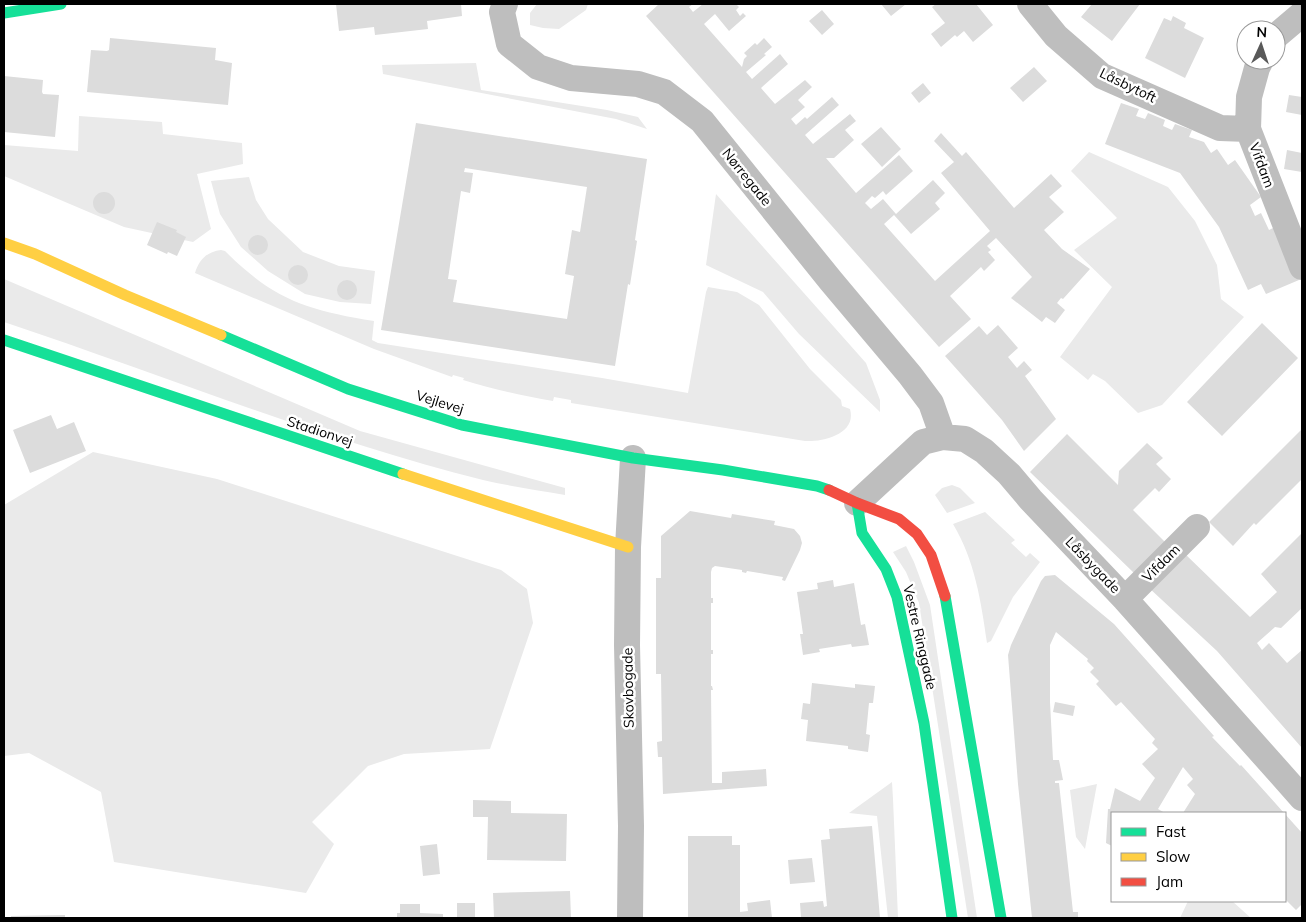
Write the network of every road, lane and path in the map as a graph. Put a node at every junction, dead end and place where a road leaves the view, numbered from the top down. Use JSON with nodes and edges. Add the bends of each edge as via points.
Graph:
{"nodes":[{"id":1,"x":61,"y":4,"type":"edge"},
{"id":2,"x":505,"y":4,"type":"edge"},
{"id":3,"x":1030,"y":4,"type":"edge"},
{"id":4,"x":4,"y":13,"type":"edge"},
{"id":5,"x":1302,"y":14,"type":"edge"},
{"id":6,"x":1286,"y":28,"type":"edge"},
{"id":7,"x":1256,"y":70,"type":"edge"},
{"id":8,"x":1248,"y":129,"type":"junction"},
{"id":9,"x":4,"y":235,"type":"edge"},
{"id":10,"x":4,"y":243,"type":"edge"},
{"id":11,"x":35,"y":254,"type":"junction"},
{"id":12,"x":1302,"y":267,"type":"edge"},
{"id":13,"x":4,"y":340,"type":"edge"},
{"id":14,"x":944,"y":437,"type":"junction"},
{"id":15,"x":633,"y":458,"type":"junction"},
{"id":16,"x":858,"y":503,"type":"junction"},
{"id":17,"x":1197,"y":527,"type":"dead end"},
{"id":18,"x":628,"y":547,"type":"junction"},
{"id":19,"x":1125,"y":599,"type":"junction"},
{"id":20,"x":1302,"y":798,"type":"edge"},
{"id":21,"x":630,"y":918,"type":"edge"},
{"id":22,"x":952,"y":918,"type":"edge"},
{"id":23,"x":1001,"y":918,"type":"edge"}],
"edges":[{"from":1,"to":4,"type":"main road"},
{"from":2,"to":14,"type":"street","name":"Nørregade","via":[[502,12],[509,44],[538,67],[571,78],[638,84],[664,92],[702,121],[910,375],[931,403]]},
{"from":3,"to":8,"type":"street","name":"Låsbytoft","via":[[1056,36],[1102,76],[1220,128]]},
{"from":5,"to":6,"type":"street"},
{"from":7,"to":8,"type":"street","name":"Vifdam","via":[[1249,97]]},
{"from":8,"to":12,"type":"street","name":"Vifdam"},
{"from":9,"to":11,"type":"main road","name":"Vejlevej"},
{"from":10,"to":11,"type":"main road","name":"Vejlevej"},
{"from":11,"to":15,"type":"main road","name":"Vejlevej","via":[[348,389],[462,425]]},
{"from":13,"to":18,"type":"main road","name":"Stadionvej"},
{"from":14,"to":16,"type":"street","name":"Låsbygade","via":[[923,442]]},
{"from":14,"to":19,"type":"street","name":"Låsbygade","via":[[965,439],[984,450]]},
{"from":15,"to":16,"type":"main road","name":"Vejlevej","via":[[816,486]]},
{"from":15,"to":18,"type":"street","name":"Skovbogade"},
{"from":16,"to":22,"type":"main road","name":"Vestre Ringgade","via":[[862,533],[886,569],[897,596],[924,723]]},
{"from":16,"to":23,"type":"main road","name":"Vestre Ringgade","via":[[898,519],[917,534],[932,555],[944,595]]},
{"from":17,"to":19,"type":"street","name":"Vifdam"},
{"from":18,"to":21,"type":"street","name":"Skovbogade"},
{"from":19,"to":20,"type":"street","name":"Låsbygade"}]}
